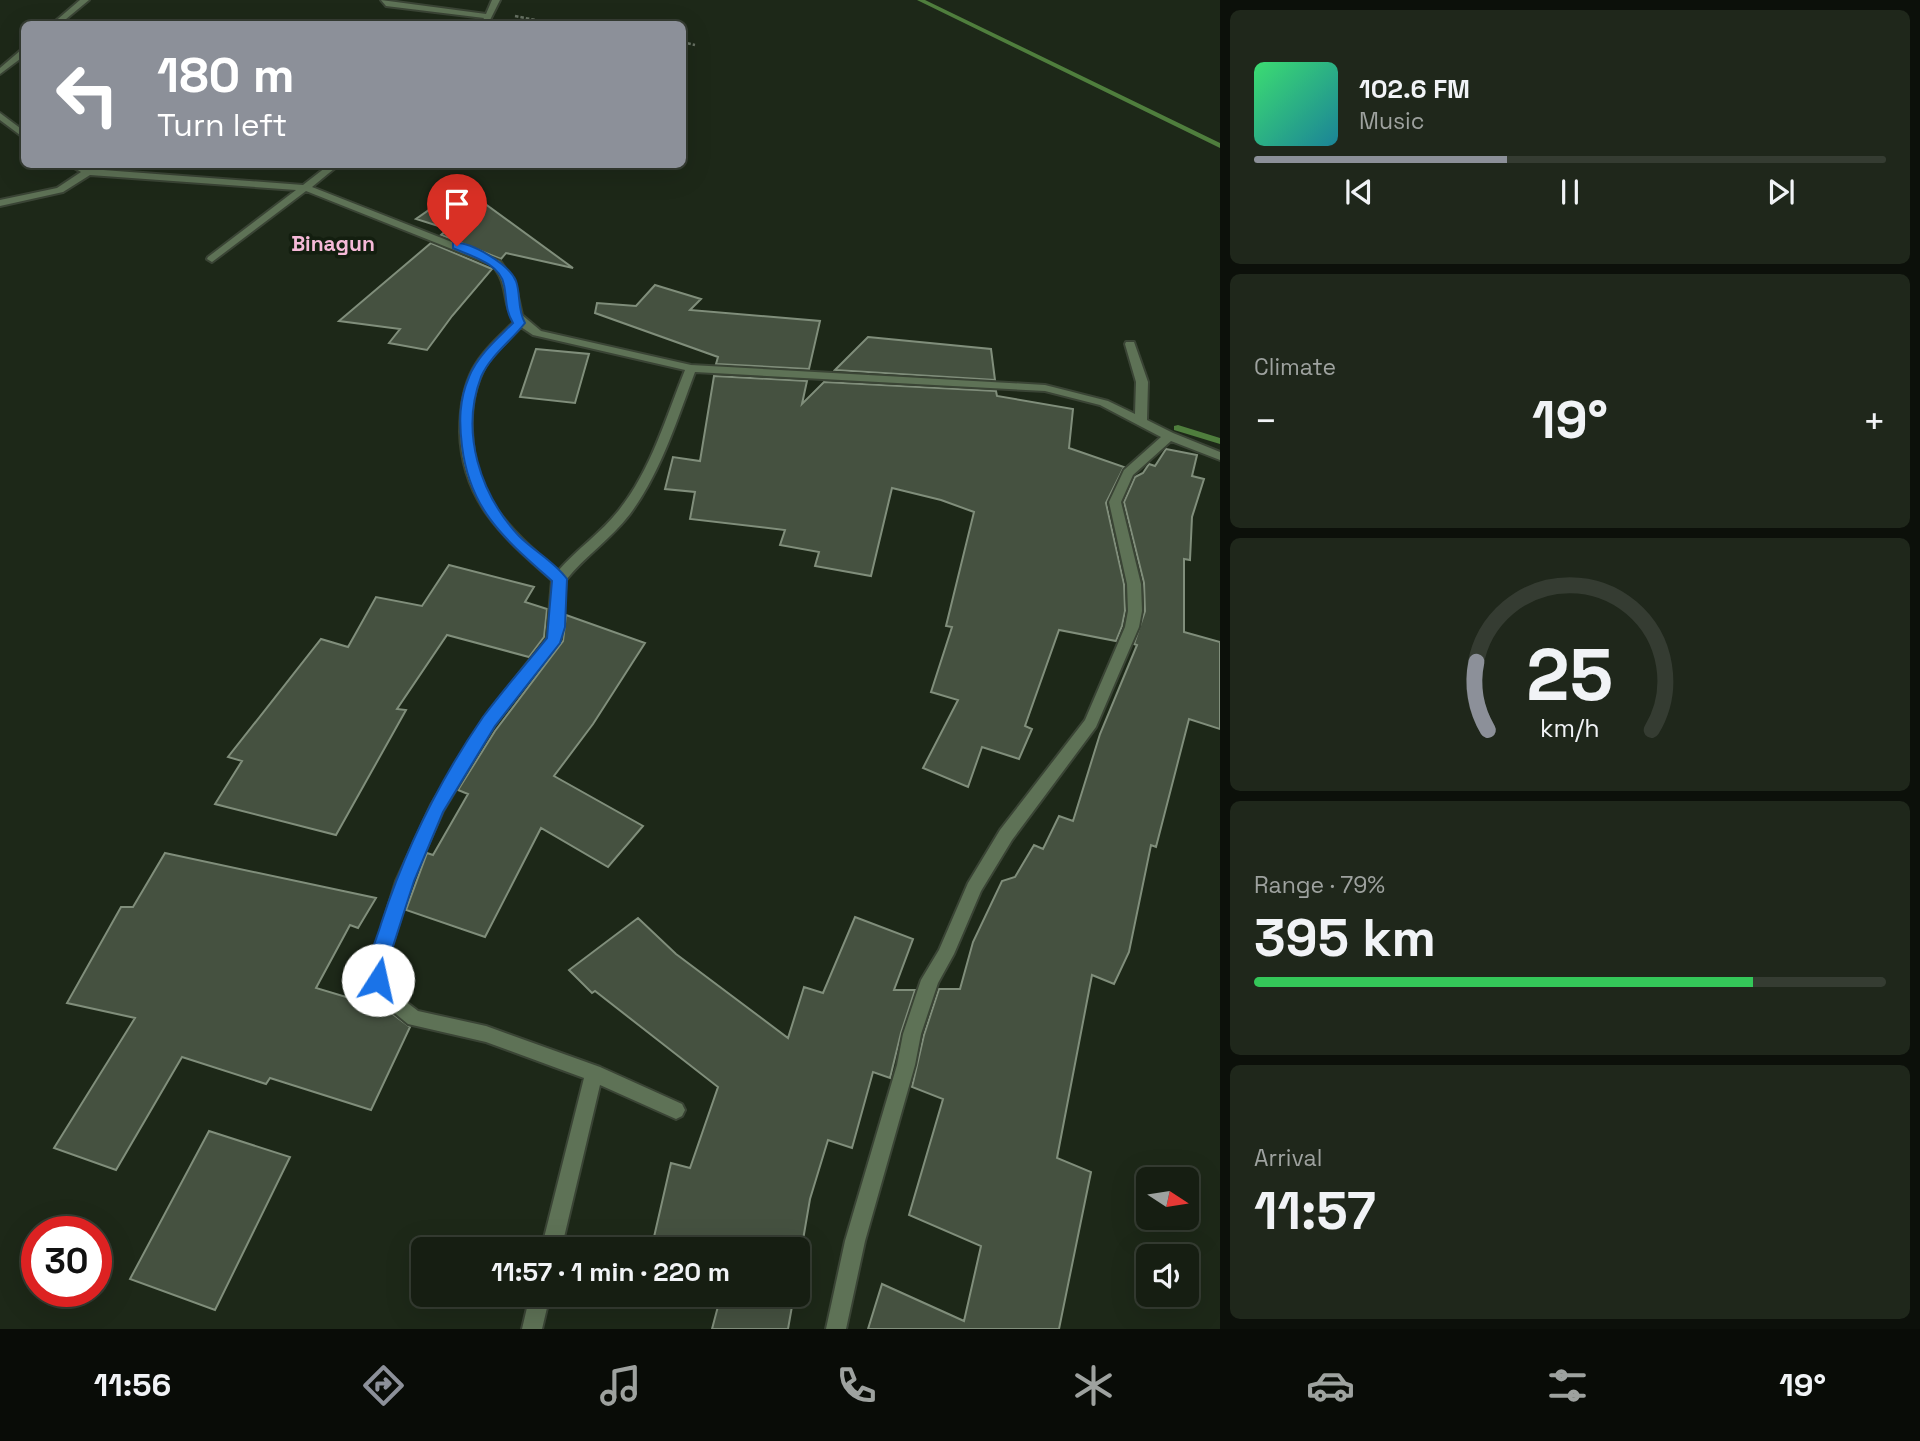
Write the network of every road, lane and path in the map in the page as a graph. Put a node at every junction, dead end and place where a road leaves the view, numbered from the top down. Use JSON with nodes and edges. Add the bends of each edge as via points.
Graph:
{"nodes":[{"id":1,"x":85,"y":0,"type":"edge"},
{"id":2,"x":385,"y":0,"type":"edge"},
{"id":3,"x":496,"y":0,"type":"edge"},
{"id":4,"x":487,"y":17,"type":"edge"},
{"id":5,"x":60,"y":21,"type":"edge"},
{"id":6,"x":526,"y":21,"type":"edge"},
{"id":7,"x":686,"y":43,"type":"edge"},
{"id":8,"x":695,"y":45,"type":"dead end"},
{"id":9,"x":21,"y":54,"type":"edge"},
{"id":10,"x":0,"y":72,"type":"edge"},
{"id":11,"x":2,"y":121,"type":"edge"},
{"id":12,"x":21,"y":133,"type":"edge"},
{"id":13,"x":80,"y":168,"type":"edge"},
{"id":14,"x":164,"y":168,"type":"edge"},
{"id":15,"x":330,"y":168,"type":"edge"},
{"id":16,"x":88,"y":172,"type":"junction"},
{"id":17,"x":157,"y":176,"type":"junction"},
{"id":18,"x":306,"y":188,"type":"junction"},
{"id":19,"x":0,"y":202,"type":"edge"},
{"id":20,"x":212,"y":259,"type":"dead end"},
{"id":21,"x":519,"y":323,"type":"junction"},
{"id":22,"x":1130,"y":344,"type":"dead end"},
{"id":23,"x":691,"y":368,"type":"junction"},
{"id":24,"x":1142,"y":422,"type":"junction"},
{"id":25,"x":1169,"y":436,"type":"junction"},
{"id":26,"x":1220,"y":456,"type":"edge"},
{"id":27,"x":559,"y":579,"type":"junction"},
{"id":28,"x":594,"y":1073,"type":"junction"},
{"id":29,"x":676,"y":1110,"type":"dead end"},
{"id":30,"x":554,"y":1237,"type":"edge"},
{"id":31,"x":537,"y":1307,"type":"edge"},
{"id":32,"x":532,"y":1329,"type":"edge"},
{"id":33,"x":836,"y":1329,"type":"edge"}],
"edges":[{"from":1,"to":5,"type":"street"},
{"from":2,"to":4,"type":"street","via":[[386,4]]},
{"from":3,"to":4,"type":"street"},
{"from":4,"to":6,"type":"path"},
{"from":7,"to":8,"type":"path"},
{"from":9,"to":10,"type":"street"},
{"from":11,"to":12,"type":"street"},
{"from":13,"to":16,"type":"street"},
{"from":14,"to":17,"type":"street"},
{"from":15,"to":18,"type":"street"},
{"from":16,"to":17,"type":"street"},
{"from":16,"to":19,"type":"street","via":[[60,190]]},
{"from":17,"to":18,"type":"street"},
{"from":18,"to":20,"type":"street"},
{"from":18,"to":21,"type":"street","via":[[496,263],[510,281],[513,313]]},
{"from":21,"to":23,"type":"street","via":[[537,332]]},
{"from":21,"to":27,"type":"street","via":[[475,377],[465,417],[471,467],[484,502],[514,540]]},
{"from":22,"to":24,"type":"street","via":[[1142,382]]},
{"from":23,"to":24,"type":"street","via":[[1045,388],[1104,403]]},
{"from":23,"to":27,"type":"street","via":[[657,453],[626,510]]},
{"from":24,"to":25,"type":"street"},
{"from":25,"to":26,"type":"street"},
{"from":25,"to":33,"type":"street","via":[[1128,473],[1115,502],[1134,584],[1135,611],[1091,723],[1006,835],[930,980],[855,1241]]},
{"from":27,"to":28,"type":"street","via":[[554,639],[489,722],[436,809],[404,881],[379,962],[378,980],[386,996],[414,1018],[486,1034]]},
{"from":28,"to":29,"type":"street"},
{"from":28,"to":30,"type":"street"},
{"from":31,"to":32,"type":"street"}]}
